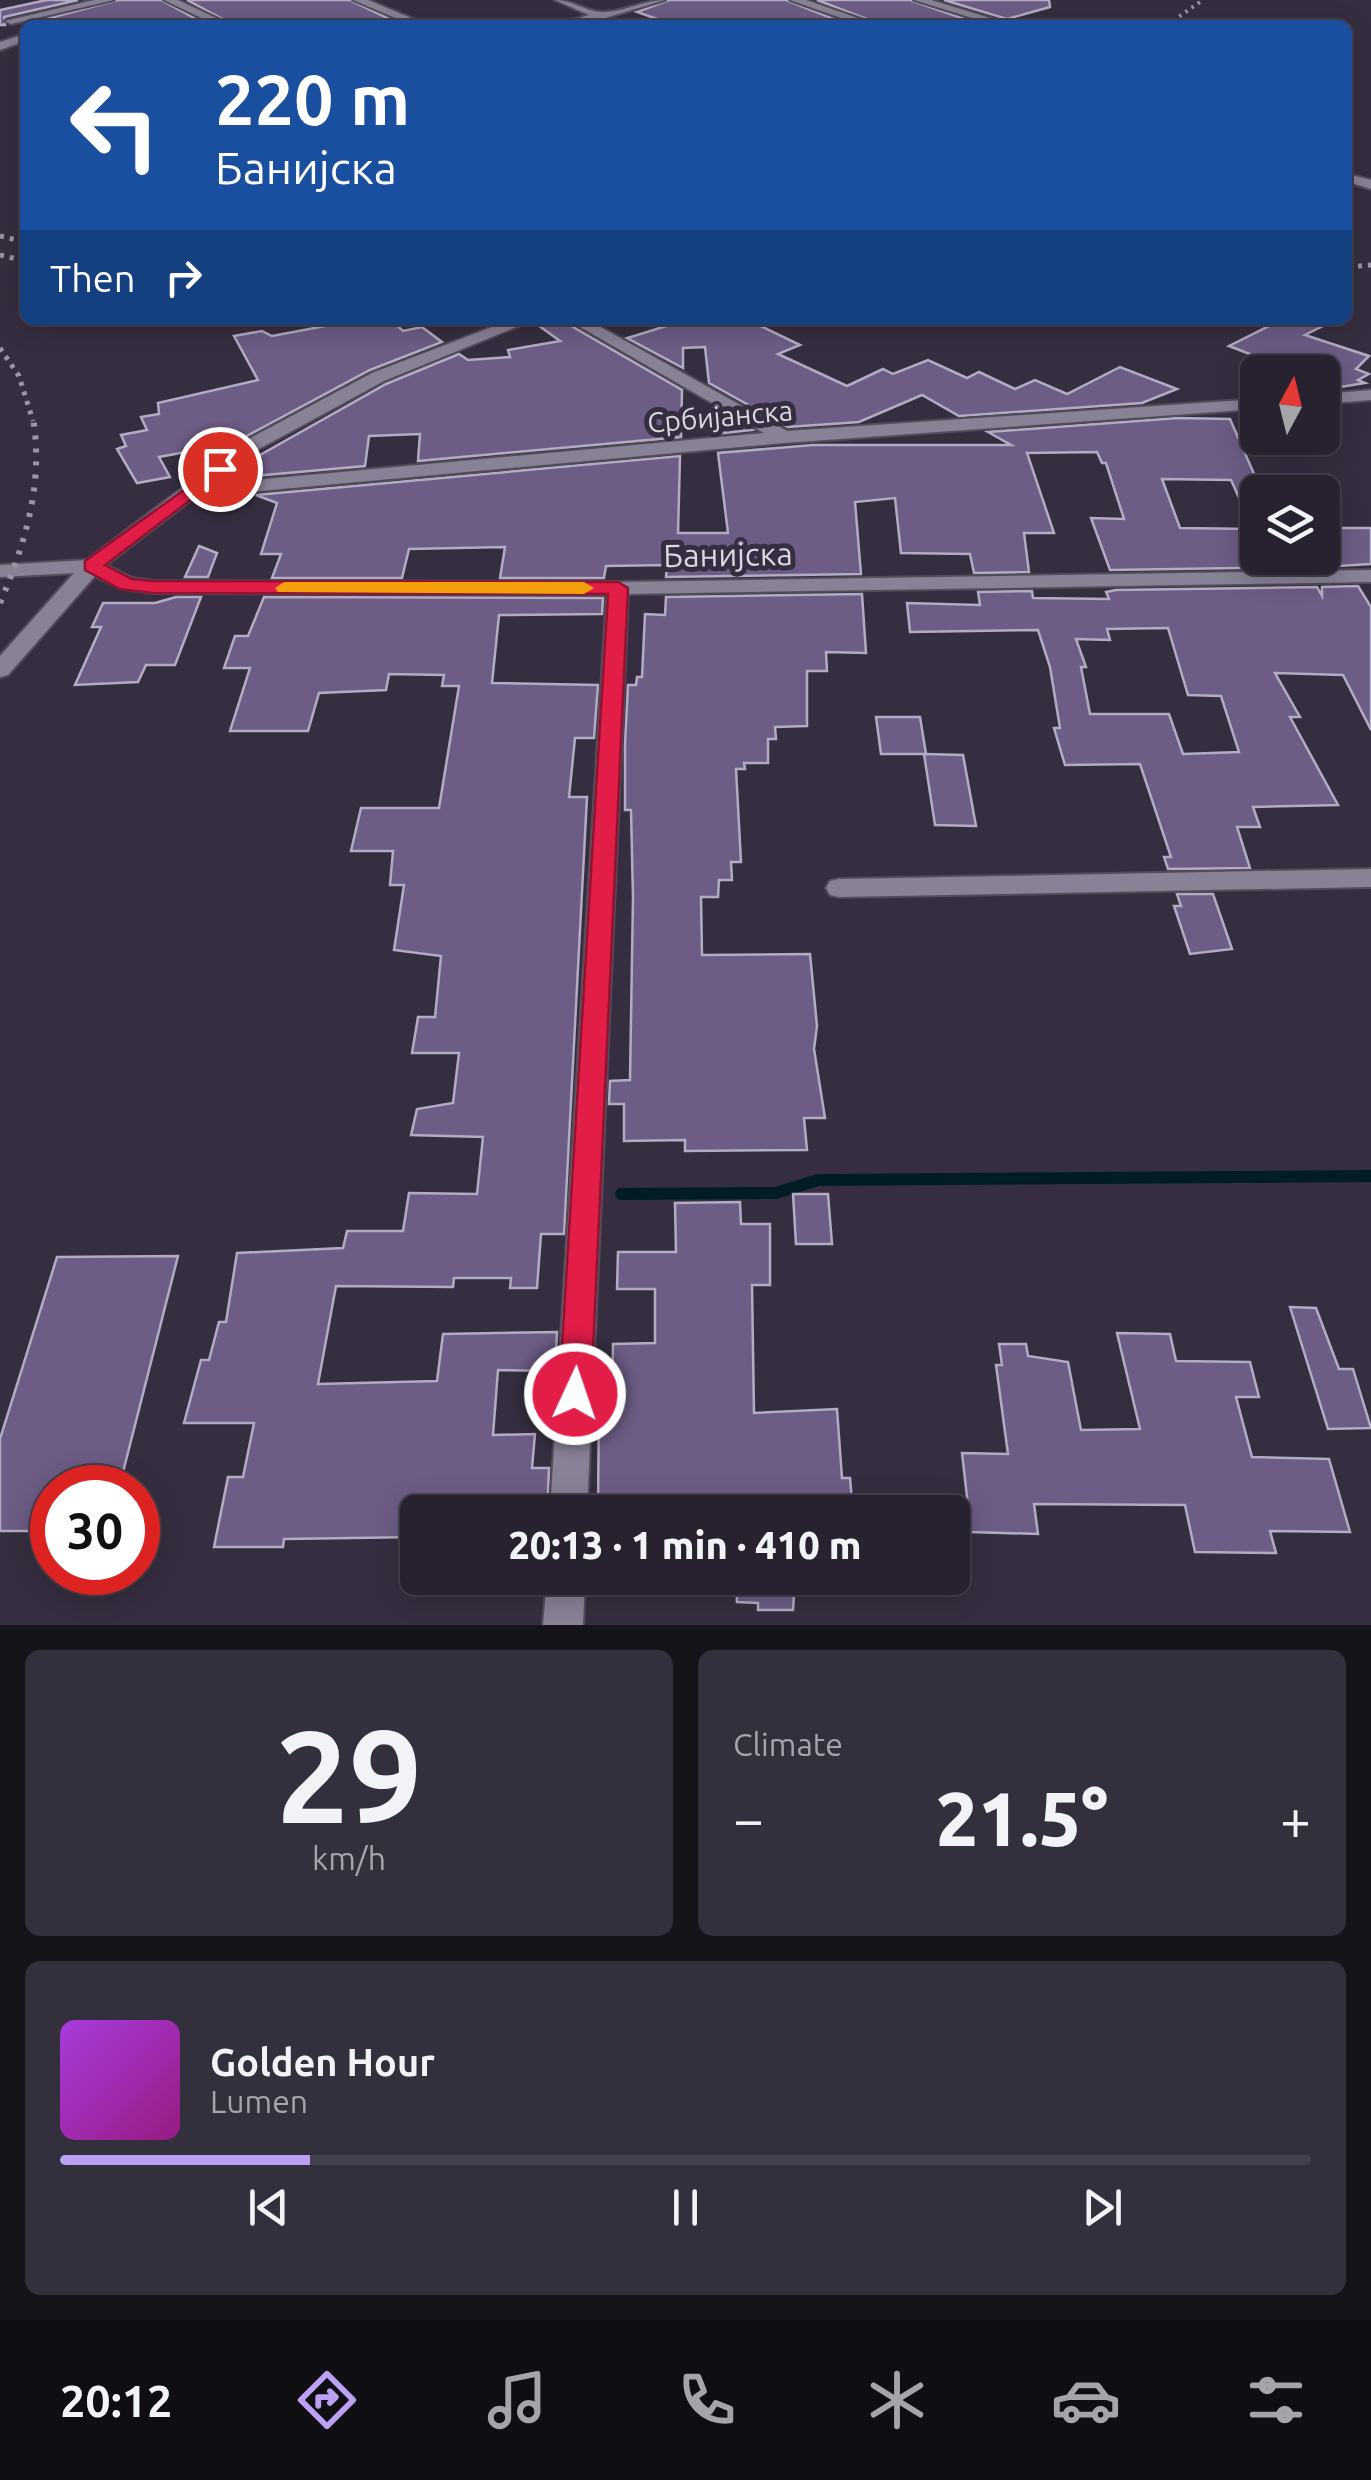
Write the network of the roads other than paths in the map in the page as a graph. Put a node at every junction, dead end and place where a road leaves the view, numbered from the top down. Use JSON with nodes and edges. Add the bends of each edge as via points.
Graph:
{"nodes":[{"id":1,"x":109,"y":0,"type":"edge"},
{"id":2,"x":169,"y":0,"type":"edge"},
{"id":3,"x":358,"y":0,"type":"edge"},
{"id":4,"x":560,"y":0,"type":"edge"},
{"id":5,"x":660,"y":0,"type":"edge"},
{"id":6,"x":795,"y":0,"type":"edge"},
{"id":7,"x":919,"y":0,"type":"edge"},
{"id":8,"x":600,"y":16,"type":"junction"},
{"id":9,"x":5,"y":18,"type":"edge"},
{"id":10,"x":213,"y":20,"type":"edge"},
{"id":11,"x":409,"y":20,"type":"edge"},
{"id":12,"x":583,"y":20,"type":"edge"},
{"id":13,"x":613,"y":20,"type":"edge"},
{"id":14,"x":857,"y":20,"type":"edge"},
{"id":15,"x":989,"y":20,"type":"edge"},
{"id":16,"x":511,"y":325,"type":"edge"},
{"id":17,"x":585,"y":325,"type":"edge"},
{"id":18,"x":1371,"y":396,"type":"edge"},
{"id":19,"x":1340,"y":398,"type":"edge"},
{"id":20,"x":1240,"y":405,"type":"edge"},
{"id":21,"x":784,"y":438,"type":"junction"},
{"id":22,"x":188,"y":492,"type":"junction"},
{"id":23,"x":92,"y":566,"type":"junction"},
{"id":24,"x":0,"y":571,"type":"edge"},
{"id":25,"x":1371,"y":576,"type":"edge"},
{"id":26,"x":618,"y":588,"type":"junction"},
{"id":27,"x":0,"y":670,"type":"edge"},
{"id":28,"x":1371,"y":878,"type":"edge"},
{"id":29,"x":838,"y":888,"type":"dead end"},
{"id":30,"x":570,"y":1495,"type":"edge"},
{"id":31,"x":565,"y":1595,"type":"edge"},
{"id":32,"x":563,"y":1625,"type":"edge"}],
"edges":[{"from":1,"to":9,"type":"street"},
{"from":2,"to":10,"type":"street"},
{"from":3,"to":11,"type":"street"},
{"from":4,"to":8,"type":"street"},
{"from":5,"to":8,"type":"street"},
{"from":6,"to":14,"type":"street"},
{"from":7,"to":15,"type":"street"},
{"from":8,"to":12,"type":"street"},
{"from":8,"to":13,"type":"street"},
{"from":16,"to":22,"type":"street","via":[[310,411]]},
{"from":17,"to":21,"type":"street"},
{"from":18,"to":19,"type":"street"},
{"from":20,"to":21,"type":"street","name":"Србијанска"},
{"from":21,"to":22,"type":"street","name":"Србијанска"},
{"from":22,"to":23,"type":"street"},
{"from":23,"to":24,"type":"street"},
{"from":23,"to":26,"type":"street","name":"Банијска","via":[[127,584],[152,587]]},
{"from":23,"to":27,"type":"street"},
{"from":25,"to":26,"type":"street","name":"Банијска"},
{"from":26,"to":30,"type":"street"},
{"from":28,"to":29,"type":"street"},
{"from":31,"to":32,"type":"street"}]}
